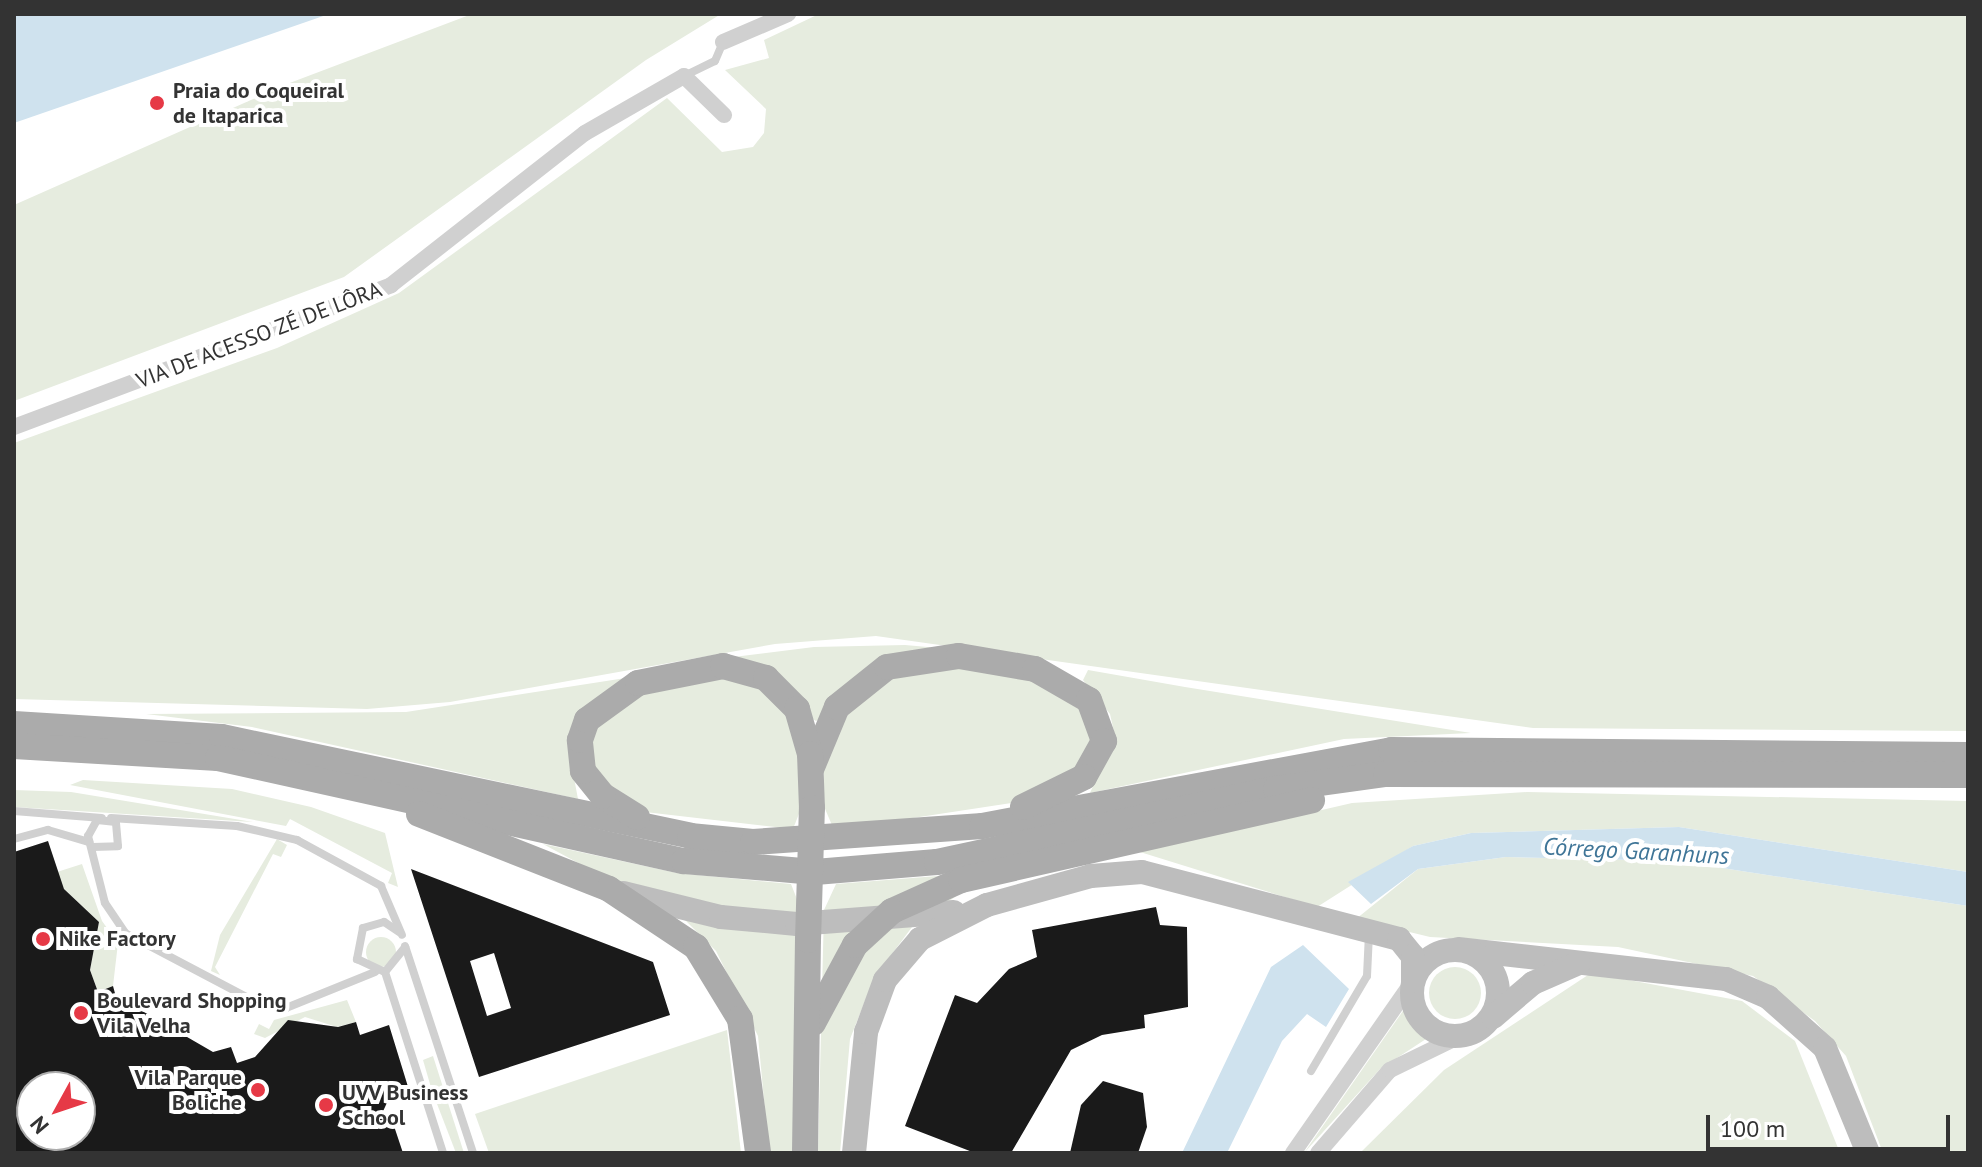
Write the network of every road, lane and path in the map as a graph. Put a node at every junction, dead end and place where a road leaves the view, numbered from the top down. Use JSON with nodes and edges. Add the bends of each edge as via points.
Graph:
{"nodes":[{"id":1,"x":788,"y":14,"type":"edge"},
{"id":2,"x":723,"y":42,"type":"joint"},
{"id":3,"x":684,"y":76,"type":"junction"},
{"id":4,"x":724,"y":115,"type":"dead end"},
{"id":5,"x":14,"y":427,"type":"edge"},
{"id":6,"x":14,"y":724,"type":"edge"},
{"id":7,"x":14,"y":746,"type":"edge"},
{"id":8,"x":1968,"y":755,"type":"edge"},
{"id":9,"x":812,"y":767,"type":"junction"},
{"id":10,"x":1509,"y":771,"type":"junction"},
{"id":11,"x":1968,"y":775,"type":"edge"},
{"id":12,"x":341,"y":784,"type":"junction"},
{"id":13,"x":14,"y":811,"type":"edge"},
{"id":14,"x":107,"y":818,"type":"junction"},
{"id":15,"x":939,"y":831,"type":"junction"},
{"id":16,"x":690,"y":836,"type":"junction"},
{"id":17,"x":14,"y":839,"type":"edge"},
{"id":18,"x":91,"y":844,"type":"junction"},
{"id":19,"x":609,"y":889,"type":"junction"},
{"id":20,"x":987,"y":905,"type":"junction"},
{"id":21,"x":1369,"y":933,"type":"junction"},
{"id":22,"x":1458,"y":949,"type":"junction"},
{"id":23,"x":1586,"y":961,"type":"junction"},
{"id":24,"x":375,"y":972,"type":"junction"},
{"id":25,"x":385,"y":972,"type":"junction"},
{"id":26,"x":1413,"y":981,"type":"junction"},
{"id":27,"x":1489,"y":1021,"type":"junction"},
{"id":28,"x":1458,"y":1037,"type":"junction"},
{"id":29,"x":806,"y":1054,"type":"junction"},
{"id":30,"x":1311,"y":1071,"type":"dead end"},
{"id":31,"x":757,"y":1145,"type":"edge"},
{"id":32,"x":443,"y":1153,"type":"edge"},
{"id":33,"x":473,"y":1153,"type":"edge"},
{"id":34,"x":803,"y":1153,"type":"edge"},
{"id":35,"x":854,"y":1153,"type":"edge"},
{"id":36,"x":1293,"y":1153,"type":"edge"},
{"id":37,"x":1318,"y":1153,"type":"edge"},
{"id":38,"x":1868,"y":1153,"type":"edge"}],
"edges":[{"from":1,"to":2,"type":"street"},
{"from":2,"to":3,"type":"lane","via":[[715,61]]},
{"from":3,"to":4,"type":"street"},
{"from":3,"to":5,"type":"street","name":"VIA DE ACESSO ZÉ DE LÔRA","via":[[585,133],[391,285]]},
{"from":6,"to":16,"type":"main road","via":[[222,737]]},
{"from":7,"to":12,"type":"main road","via":[[177,753]]},
{"from":8,"to":15,"type":"main road","via":[[1404,749],[1300,762]]},
{"from":9,"to":15,"type":"main road","via":[[820,735],[847,695],[904,662],[959,656],[1035,669],[1089,700],[1104,741],[1092,770],[1035,803]]},
{"from":9,"to":16,"type":"main road","via":[[797,709],[754,672],[713,667],[622,690],[583,730],[583,771],[622,810]]},
{"from":9,"to":29,"type":"main road","bridge":true},
{"from":10,"to":11,"type":"main road"},
{"from":10,"to":12,"type":"main road","via":[[1325,781],[952,859],[815,872],[684,861]]},
{"from":10,"to":29,"type":"main road","bridge":true,"via":[[1412,778],[961,880],[892,911],[855,945],[821,999]]},
{"from":12,"to":19,"type":"main road"},
{"from":13,"to":14,"type":"lane"},
{"from":14,"to":18,"type":"lane","via":[[92,823]]},
{"from":14,"to":18,"type":"lane","via":[[121,840],[106,852]]},
{"from":14,"to":24,"type":"lane","via":[[237,826],[297,840],[381,886],[402,935],[384,922],[363,928],[357,959]]},
{"from":15,"to":16,"type":"main road","via":[[813,843]]},
{"from":17,"to":18,"type":"lane","via":[[48,830]]},
{"from":18,"to":24,"type":"lane","via":[[105,903],[125,933],[256,1002],[286,1008]]},
{"from":19,"to":20,"type":"main road","via":[[721,917],[797,924],[874,923]]},
{"from":19,"to":31,"type":"main road","via":[[682,934],[720,977],[746,1041]]},
{"from":20,"to":21,"type":"main road","via":[[1091,876],[1145,873]]},
{"from":20,"to":35,"type":"main road","via":[[920,939],[885,980],[866,1032]]},
{"from":21,"to":26,"type":"main road","via":[[1399,939],[1413,956]]},
{"from":21,"to":30,"type":"lane","via":[[1367,976]]},
{"from":22,"to":23,"type":"main road"},
{"from":22,"to":26,"type":"main road","via":[[1425,961]]},
{"from":22,"to":27,"type":"main road","via":[[1480,957],[1495,976],[1498,999]]},
{"from":23,"to":27,"type":"main road","via":[[1533,983]]},
{"from":23,"to":38,"type":"main road","via":[[1726,979],[1768,997],[1825,1048]]},
{"from":24,"to":25,"type":"lane"},
{"from":25,"to":32,"type":"lane"},
{"from":25,"to":33,"type":"lane","via":[[405,946]]},
{"from":26,"to":28,"type":"main road","via":[[1413,1005],[1425,1025]]},
{"from":26,"to":36,"type":"street"},
{"from":27,"to":28,"type":"main road"},
{"from":28,"to":37,"type":"street","via":[[1390,1070]]},
{"from":29,"to":34,"type":"main road"}]}
